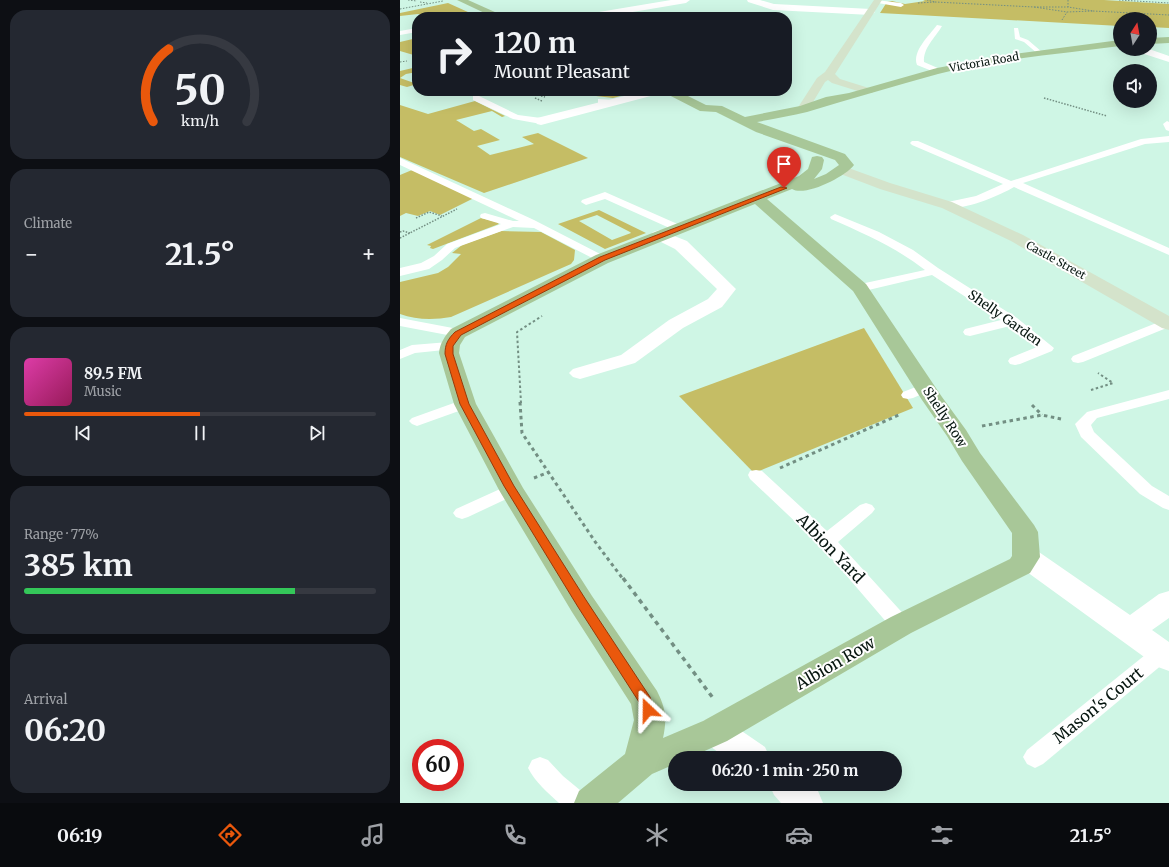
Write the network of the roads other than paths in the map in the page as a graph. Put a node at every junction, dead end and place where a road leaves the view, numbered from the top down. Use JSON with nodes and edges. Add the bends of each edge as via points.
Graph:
{"nodes":[{"id":1,"x":461,"y":0,"type":"edge"},
{"id":2,"x":686,"y":0,"type":"edge"},
{"id":3,"x":751,"y":0,"type":"edge"},
{"id":4,"x":781,"y":0,"type":"edge"},
{"id":5,"x":878,"y":0,"type":"edge"},
{"id":6,"x":610,"y":5,"type":"dead end"},
{"id":7,"x":901,"y":5,"type":"dead end"},
{"id":8,"x":771,"y":9,"type":"junction"},
{"id":9,"x":625,"y":11,"type":"junction"},
{"id":10,"x":489,"y":12,"type":"edge"},
{"id":11,"x":619,"y":12,"type":"edge"},
{"id":12,"x":628,"y":12,"type":"edge"},
{"id":13,"x":871,"y":12,"type":"junction"},
{"id":14,"x":931,"y":26,"type":"dead end"},
{"id":15,"x":939,"y":26,"type":"dead end"},
{"id":16,"x":1016,"y":29,"type":"dead end"},
{"id":17,"x":412,"y":31,"type":"edge"},
{"id":18,"x":400,"y":33,"type":"edge"},
{"id":19,"x":1169,"y":40,"type":"edge"},
{"id":20,"x":1157,"y":41,"type":"edge"},
{"id":21,"x":1113,"y":44,"type":"edge"},
{"id":22,"x":922,"y":46,"type":"junction"},
{"id":23,"x":1040,"y":53,"type":"junction"},
{"id":24,"x":1157,"y":55,"type":"edge"},
{"id":25,"x":1169,"y":59,"type":"edge"},
{"id":26,"x":937,"y":71,"type":"junction"},
{"id":27,"x":829,"y":74,"type":"junction"},
{"id":28,"x":818,"y":85,"type":"junction"},
{"id":29,"x":868,"y":91,"type":"junction"},
{"id":30,"x":638,"y":96,"type":"edge"},
{"id":31,"x":679,"y":96,"type":"edge"},
{"id":32,"x":851,"y":96,"type":"junction"},
{"id":33,"x":476,"y":98,"type":"dead end"},
{"id":34,"x":600,"y":101,"type":"dead end"},
{"id":35,"x":615,"y":102,"type":"junction"},
{"id":36,"x":704,"y":108,"type":"junction"},
{"id":37,"x":803,"y":109,"type":"junction"},
{"id":38,"x":541,"y":121,"type":"junction"},
{"id":39,"x":516,"y":127,"type":"dead end"},
{"id":40,"x":744,"y":127,"type":"junction"},
{"id":41,"x":761,"y":129,"type":"junction"},
{"id":42,"x":1169,"y":139,"type":"edge"},
{"id":43,"x":915,"y":144,"type":"dead end"},
{"id":44,"x":816,"y":160,"type":"junction"},
{"id":45,"x":841,"y":163,"type":"junction"},
{"id":46,"x":403,"y":164,"type":"edge"},
{"id":47,"x":1013,"y":184,"type":"junction"},
{"id":48,"x":765,"y":195,"type":"junction"},
{"id":49,"x":586,"y":202,"type":"dead end"},
{"id":50,"x":943,"y":204,"type":"junction"},
{"id":51,"x":485,"y":216,"type":"dead end"},
{"id":52,"x":835,"y":217,"type":"dead end"},
{"id":53,"x":512,"y":224,"type":"junction"},
{"id":54,"x":536,"y":225,"type":"junction"},
{"id":55,"x":668,"y":232,"type":"junction"},
{"id":56,"x":1169,"y":252,"type":"edge"},
{"id":57,"x":602,"y":259,"type":"junction"},
{"id":58,"x":934,"y":271,"type":"junction"},
{"id":59,"x":400,"y":272,"type":"edge"},
{"id":60,"x":860,"y":288,"type":"junction"},
{"id":61,"x":1012,"y":321,"type":"junction"},
{"id":62,"x":401,"y":322,"type":"edge"},
{"id":63,"x":1168,"y":323,"type":"edge"},
{"id":64,"x":970,"y":332,"type":"dead end"},
{"id":65,"x":453,"y":340,"type":"junction"},
{"id":66,"x":400,"y":355,"type":"edge"},
{"id":67,"x":1078,"y":358,"type":"road end"},
{"id":68,"x":1015,"y":361,"type":"dead end"},
{"id":69,"x":580,"y":373,"type":"dead end"},
{"id":70,"x":930,"y":394,"type":"junction"},
{"id":71,"x":1169,"y":394,"type":"edge"},
{"id":72,"x":908,"y":395,"type":"dead end"},
{"id":73,"x":465,"y":404,"type":"junction"},
{"id":74,"x":417,"y":421,"type":"dead end"},
{"id":75,"x":756,"y":475,"type":"dead end"},
{"id":76,"x":511,"y":490,"type":"junction"},
{"id":77,"x":1169,"y":504,"type":"edge"},
{"id":78,"x":866,"y":509,"type":"dead end"},
{"id":79,"x":462,"y":513,"type":"dead end"},
{"id":80,"x":827,"y":541,"type":"junction"},
{"id":81,"x":1026,"y":557,"type":"junction"},
{"id":82,"x":1169,"y":602,"type":"edge"},
{"id":83,"x":901,"y":625,"type":"junction"},
{"id":84,"x":1130,"y":631,"type":"junction"},
{"id":85,"x":1165,"y":655,"type":"edge"},
{"id":86,"x":723,"y":726,"type":"junction"},
{"id":87,"x":746,"y":751,"type":"edge"},
{"id":88,"x":1035,"y":757,"type":"dead end"},
{"id":89,"x":640,"y":763,"type":"junction"},
{"id":90,"x":540,"y":768,"type":"dead end"},
{"id":91,"x":793,"y":791,"type":"edge"},
{"id":92,"x":577,"y":803,"type":"edge"},
{"id":93,"x":592,"y":803,"type":"edge"},
{"id":94,"x":805,"y":803,"type":"edge"}],
"edges":[{"from":1,"to":10,"type":"main road"},
{"from":2,"to":9,"type":"street"},
{"from":3,"to":8,"type":"street"},
{"from":4,"to":8,"type":"street"},
{"from":5,"to":7,"type":"lane"},
{"from":5,"to":13,"type":"main road"},
{"from":6,"to":9,"type":"street"},
{"from":8,"to":13,"type":"street"},
{"from":9,"to":11,"type":"street"},
{"from":9,"to":12,"type":"street"},
{"from":13,"to":27,"type":"main road"},
{"from":14,"to":22,"type":"lane"},
{"from":15,"to":22,"type":"lane","via":[[930,40]]},
{"from":16,"to":23,"type":"lane","via":[[1017,38],[1026,41]]},
{"from":17,"to":18,"type":"lane"},
{"from":19,"to":20,"type":"main road"},
{"from":21,"to":23,"type":"main road","name":"Victoria Road"},
{"from":22,"to":26,"type":"lane","via":[[920,63]]},
{"from":23,"to":26,"type":"main road","name":"Victoria Road"},
{"from":24,"to":25,"type":"street"},
{"from":26,"to":29,"type":"main road","name":"Victoria Road"},
{"from":27,"to":28,"type":"main road"},
{"from":27,"to":29,"type":"main road","via":[[836,81]]},
{"from":28,"to":32,"type":"main road"},
{"from":28,"to":37,"type":"main road"},
{"from":29,"to":32,"type":"main road","name":"Victoria Road"},
{"from":30,"to":35,"type":"street"},
{"from":31,"to":36,"type":"main road"},
{"from":32,"to":37,"type":"main road","name":"Victoria Road"},
{"from":32,"to":41,"type":"main road","name":"Victoria Road","via":[[840,103],[781,125]]},
{"from":33,"to":38,"type":"lane","via":[[516,117]]},
{"from":34,"to":35,"type":"lane"},
{"from":35,"to":38,"type":"street"},
{"from":36,"to":40,"type":"main road","via":[[718,110]]},
{"from":36,"to":40,"type":"main road","via":[[702,113],[729,126]]},
{"from":37,"to":40,"type":"main road","name":"Victoria Road"},
{"from":38,"to":39,"type":"lane"},
{"from":40,"to":41,"type":"main road"},
{"from":40,"to":44,"type":"main road","via":[[758,137]]},
{"from":41,"to":45,"type":"main road"},
{"from":42,"to":47,"type":"lane","via":[[1144,141]]},
{"from":43,"to":47,"type":"lane"},
{"from":44,"to":45,"type":"main road"},
{"from":44,"to":48,"type":"main road","via":[[812,174]]},
{"from":45,"to":48,"type":"main road","via":[[816,183]]},
{"from":45,"to":50,"type":"main road","name":"Castle Street","via":[[911,194]]},
{"from":46,"to":54,"type":"lane"},
{"from":47,"to":50,"type":"lane","via":[[970,202]]},
{"from":47,"to":56,"type":"lane"},
{"from":48,"to":55,"type":"main road"},
{"from":48,"to":60,"type":"main road","name":"Shelly Row"},
{"from":49,"to":55,"type":"lane","via":[[606,195]]},
{"from":50,"to":63,"type":"main road","name":"Castle Street","via":[[1017,238]]},
{"from":51,"to":53,"type":"lane"},
{"from":52,"to":58,"type":"lane","name":"Shelly Garden","via":[[909,252]]},
{"from":53,"to":54,"type":"lane"},
{"from":53,"to":59,"type":"lane","via":[[451,246],[425,266]]},
{"from":54,"to":57,"type":"lane"},
{"from":55,"to":57,"type":"main road"},
{"from":55,"to":69,"type":"street","via":[[727,289],[715,303],[676,324],[628,358]]},
{"from":57,"to":65,"type":"main road"},
{"from":58,"to":60,"type":"lane"},
{"from":58,"to":61,"type":"lane","name":"Shelly Garden"},
{"from":60,"to":70,"type":"main road","name":"Shelly Row"},
{"from":61,"to":64,"type":"lane"},
{"from":61,"to":68,"type":"lane","name":"Shelly Garden","via":[[1047,348]]},
{"from":62,"to":65,"type":"lane"},
{"from":63,"to":67,"type":"lane"},
{"from":65,"to":66,"type":"lane","via":[[412,349]]},
{"from":65,"to":73,"type":"main road","via":[[449,354]]},
{"from":70,"to":72,"type":"lane"},
{"from":70,"to":81,"type":"main road","name":"Shelly Row","via":[[970,456],[1025,532]]},
{"from":71,"to":77,"type":"lane","via":[[1092,415],[1083,424],[1087,434],[1146,490]]},
{"from":73,"to":74,"type":"lane"},
{"from":73,"to":76,"type":"main road"},
{"from":75,"to":80,"type":"lane","name":"Albion Yard"},
{"from":76,"to":79,"type":"lane"},
{"from":76,"to":89,"type":"main road","via":[[646,701],[650,720]]},
{"from":78,"to":80,"type":"lane"},
{"from":80,"to":83,"type":"lane","name":"Albion Yard"},
{"from":81,"to":83,"type":"main road","name":"Albion Row","via":[[1020,566]]},
{"from":81,"to":84,"type":"street"},
{"from":82,"to":84,"type":"street"},
{"from":83,"to":86,"type":"main road","name":"Albion Row"},
{"from":84,"to":85,"type":"street"},
{"from":85,"to":88,"type":"lane","name":"Mason's Court"},
{"from":86,"to":87,"type":"street"},
{"from":86,"to":89,"type":"main road","name":"Albion Row"},
{"from":89,"to":93,"type":"main road","name":"Albion Row"},
{"from":90,"to":92,"type":"lane"},
{"from":91,"to":94,"type":"street"}]}
